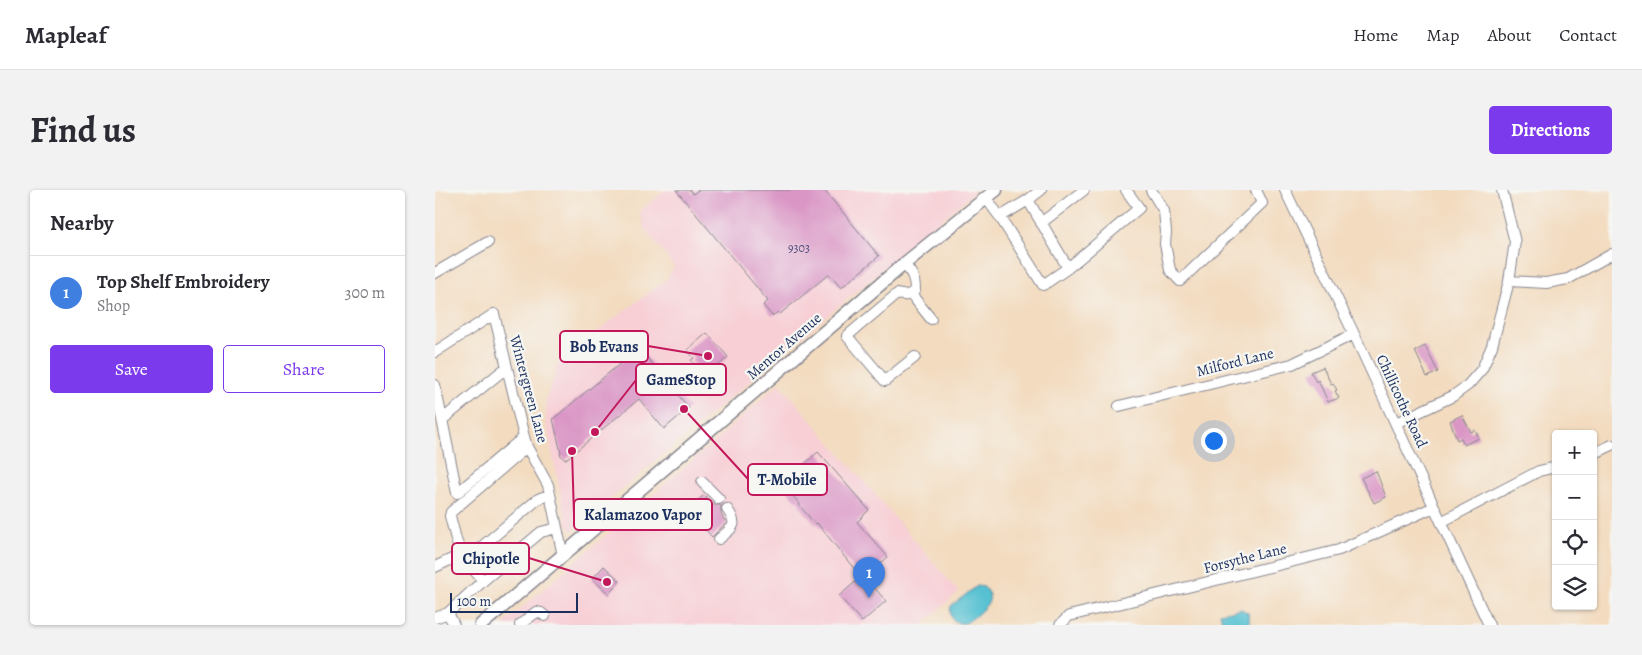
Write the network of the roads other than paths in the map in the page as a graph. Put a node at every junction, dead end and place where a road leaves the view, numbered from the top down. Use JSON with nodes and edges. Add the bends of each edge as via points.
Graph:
{"nodes":[{"id":1,"x":1041,"y":190,"type":"edge"},
{"id":2,"x":1083,"y":190,"type":"edge"},
{"id":3,"x":1126,"y":190,"type":"edge"},
{"id":4,"x":1151,"y":190,"type":"edge"},
{"id":5,"x":1256,"y":190,"type":"edge"},
{"id":6,"x":1285,"y":190,"type":"edge"},
{"id":7,"x":1501,"y":190,"type":"edge"},
{"id":8,"x":991,"y":194,"type":"edge"},
{"id":9,"x":1028,"y":200,"type":"junction"},
{"id":10,"x":1000,"y":217,"type":"junction"},
{"id":11,"x":1041,"y":222,"type":"junction"},
{"id":12,"x":488,"y":242,"type":"dead end"},
{"id":13,"x":1612,"y":254,"type":"edge"},
{"id":14,"x":904,"y":264,"type":"junction"},
{"id":15,"x":1067,"y":268,"type":"junction"},
{"id":16,"x":435,"y":273,"type":"edge"},
{"id":17,"x":1509,"y":281,"type":"junction"},
{"id":18,"x":911,"y":294,"type":"junction"},
{"id":19,"x":931,"y":319,"type":"dead end"},
{"id":20,"x":1354,"y":334,"type":"junction"},
{"id":21,"x":435,"y":352,"type":"edge"},
{"id":22,"x":915,"y":357,"type":"dead end"},
{"id":23,"x":506,"y":368,"type":"junction"},
{"id":24,"x":435,"y":385,"type":"edge"},
{"id":25,"x":1119,"y":406,"type":"dead end"},
{"id":26,"x":443,"y":419,"type":"junction"},
{"id":27,"x":1396,"y":423,"type":"junction"},
{"id":28,"x":440,"y":429,"type":"edge"},
{"id":29,"x":525,"y":442,"type":"junction"},
{"id":30,"x":1612,"y":445,"type":"edge"},
{"id":31,"x":1597,"y":452,"type":"edge"},
{"id":32,"x":1552,"y":467,"type":"edge"},
{"id":33,"x":702,"y":482,"type":"dead end"},
{"id":34,"x":550,"y":494,"type":"junction"},
{"id":35,"x":719,"y":499,"type":"dead end"},
{"id":36,"x":1434,"y":506,"type":"junction"},
{"id":37,"x":727,"y":509,"type":"dead end"},
{"id":38,"x":1441,"y":522,"type":"junction"},
{"id":39,"x":557,"y":528,"type":"junction"},
{"id":40,"x":719,"y":539,"type":"dead end"},
{"id":41,"x":563,"y":556,"type":"junction"},
{"id":42,"x":466,"y":560,"type":"junction"},
{"id":43,"x":435,"y":567,"type":"edge"},
{"id":44,"x":483,"y":581,"type":"junction"},
{"id":45,"x":448,"y":612,"type":"junction"},
{"id":46,"x":545,"y":616,"type":"dead end"},
{"id":47,"x":435,"y":618,"type":"edge"},
{"id":48,"x":454,"y":625,"type":"edge"},
{"id":49,"x":481,"y":625,"type":"edge"},
{"id":50,"x":520,"y":625,"type":"edge"},
{"id":51,"x":1060,"y":625,"type":"edge"},
{"id":52,"x":1489,"y":625,"type":"edge"}],
"edges":[{"from":1,"to":9,"type":"street"},
{"from":2,"to":11,"type":"street"},
{"from":3,"to":15,"type":"street","via":[[1138,210]]},
{"from":4,"to":5,"type":"street","via":[[1164,211],[1169,270],[1180,281],[1262,203]]},
{"from":6,"to":20,"type":"street","name":"Chillicothe Road"},
{"from":7,"to":17,"type":"street","via":[[1515,242]]},
{"from":8,"to":10,"type":"street"},
{"from":8,"to":14,"type":"main road","name":"Mentor Avenue"},
{"from":9,"to":10,"type":"street"},
{"from":9,"to":11,"type":"street"},
{"from":10,"to":15,"type":"street","via":[[1043,285]]},
{"from":11,"to":15,"type":"street"},
{"from":12,"to":16,"type":"street"},
{"from":13,"to":17,"type":"street","via":[[1568,279],[1546,284]]},
{"from":14,"to":18,"type":"street","via":[[915,280],[915,290]]},
{"from":14,"to":41,"type":"main road","name":"Mentor Avenue"},
{"from":17,"to":27,"type":"street","via":[[1492,346],[1481,369],[1453,396]]},
{"from":18,"to":19,"type":"street"},
{"from":18,"to":22,"type":"street","via":[[897,294],[847,336],[885,381]]},
{"from":20,"to":25,"type":"street","name":"Milford Lane","via":[[1292,364]]},
{"from":20,"to":27,"type":"street","name":"Chillicothe Road"},
{"from":21,"to":23,"type":"street","name":"Wintergreen Lane","via":[[494,314]]},
{"from":23,"to":26,"type":"street"},
{"from":23,"to":29,"type":"street","name":"Wintergreen Lane"},
{"from":24,"to":26,"type":"street"},
{"from":26,"to":28,"type":"street"},
{"from":27,"to":36,"type":"street","name":"Chillicothe Road"},
{"from":28,"to":29,"type":"street","via":[[457,493]]},
{"from":29,"to":34,"type":"street","name":"Wintergreen Lane"},
{"from":29,"to":42,"type":"street","via":[[451,512],[457,543]]},
{"from":30,"to":31,"type":"street"},
{"from":32,"to":38,"type":"street"},
{"from":33,"to":35,"type":"street"},
{"from":34,"to":39,"type":"street","name":"Wintergreen Lane"},
{"from":34,"to":42,"type":"street","via":[[538,499]]},
{"from":36,"to":38,"type":"street","name":"Chillicothe Road"},
{"from":36,"to":51,"type":"street","name":"Forsythe Lane","via":[[1339,550],[1069,616]]},
{"from":37,"to":40,"type":"street","via":[[734,524]]},
{"from":38,"to":52,"type":"street","name":"Chillicothe Road"},
{"from":39,"to":41,"type":"street","name":"Wintergreen Lane"},
{"from":39,"to":44,"type":"street","via":[[541,532]]},
{"from":41,"to":49,"type":"main road","name":"Mentor Avenue"},
{"from":42,"to":43,"type":"street","via":[[456,557]]},
{"from":42,"to":44,"type":"street"},
{"from":44,"to":45,"type":"street"},
{"from":45,"to":47,"type":"street"},
{"from":45,"to":48,"type":"street"},
{"from":46,"to":50,"type":"street","via":[[536,612]]}]}
